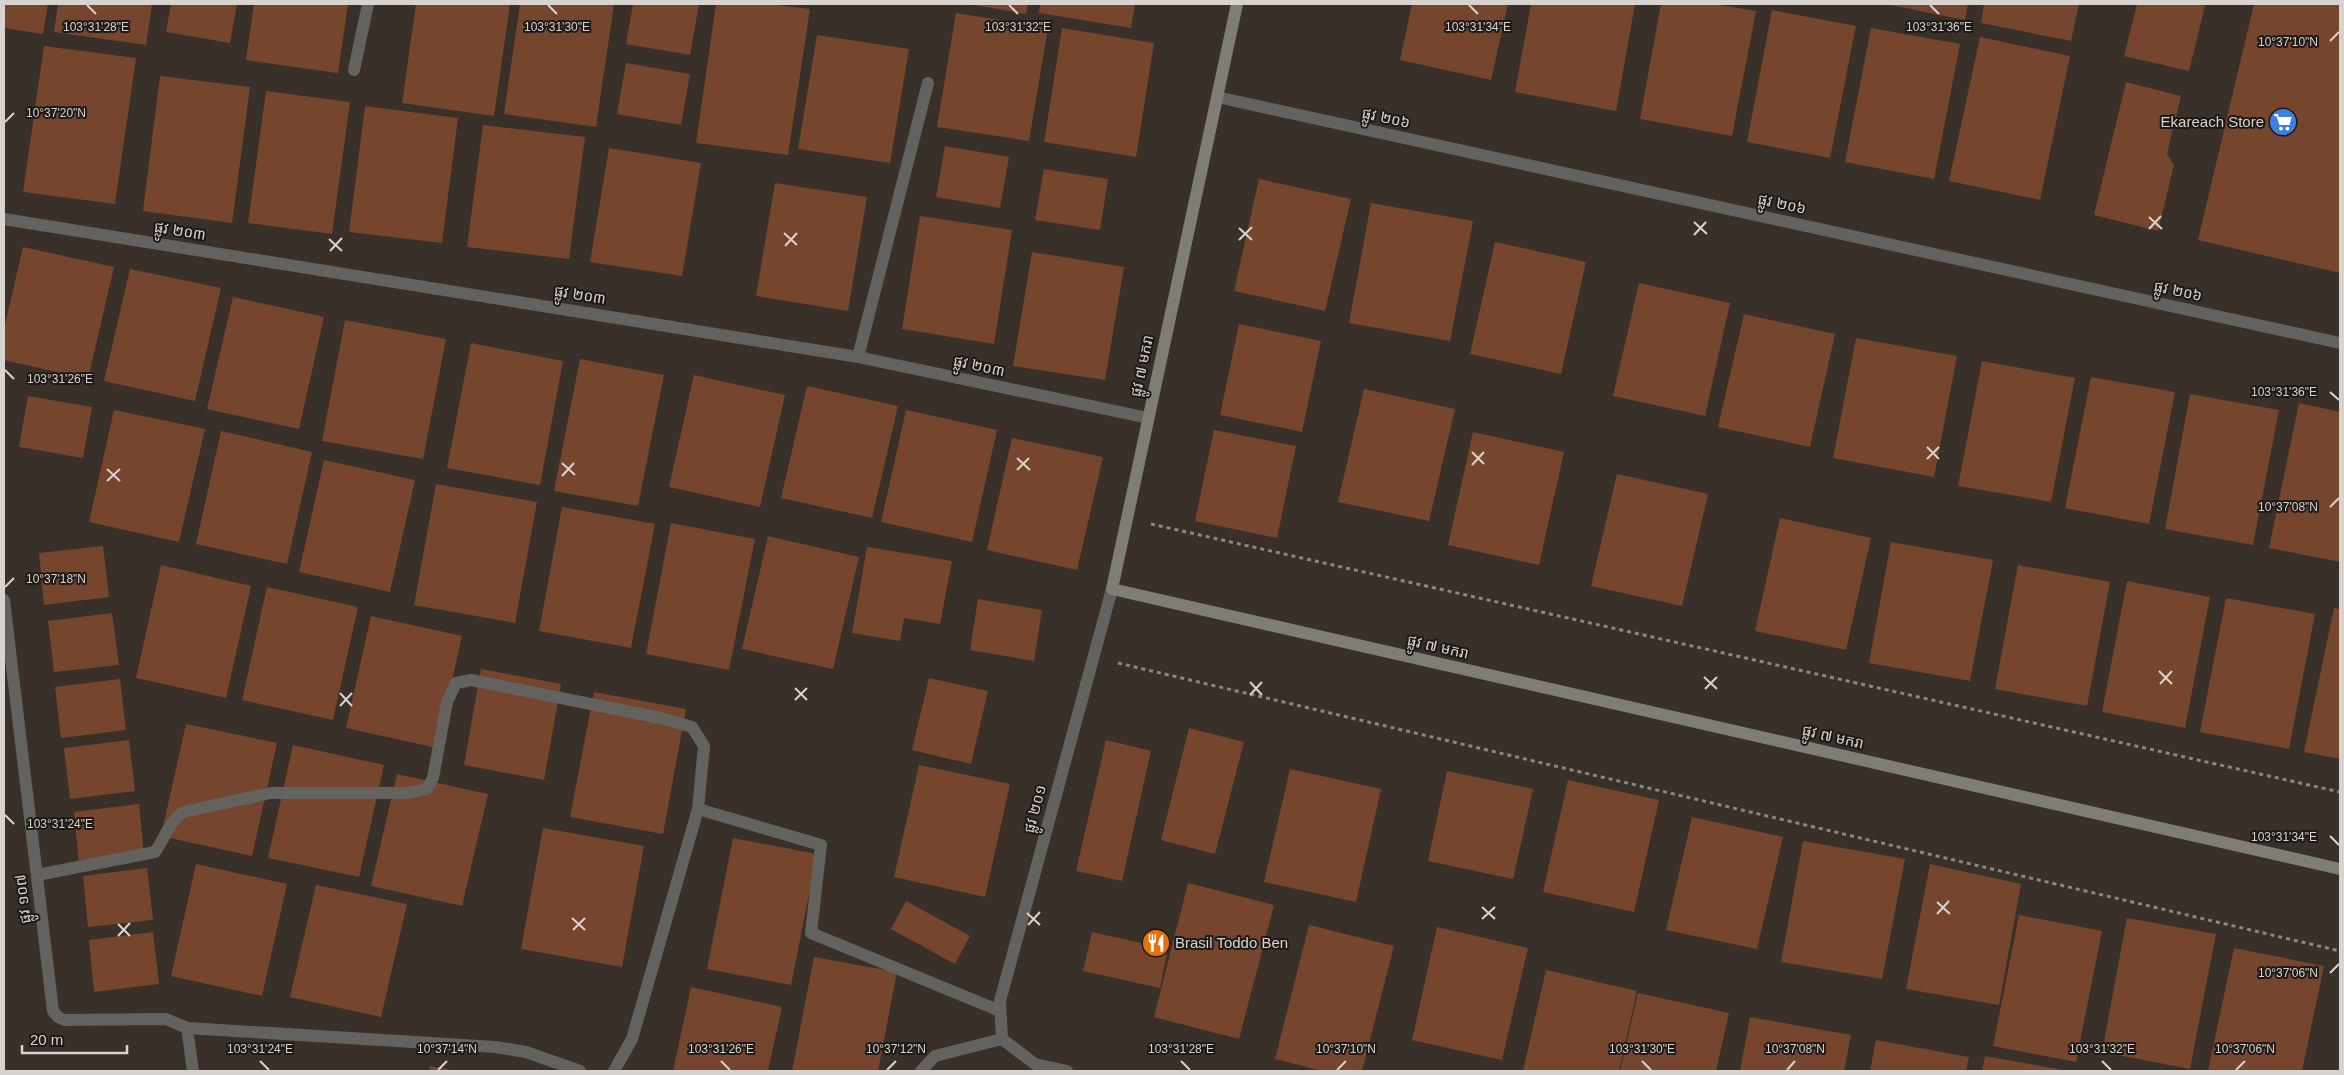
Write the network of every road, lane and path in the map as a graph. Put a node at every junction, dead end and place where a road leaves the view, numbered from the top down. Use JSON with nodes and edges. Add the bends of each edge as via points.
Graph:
{"nodes":[{"id":1,"x":368,"y":4,"type":"edge"},
{"id":2,"x":1237,"y":4,"type":"edge"},
{"id":3,"x":354,"y":70,"type":"dead end"},
{"id":4,"x":928,"y":83,"type":"dead end"},
{"id":5,"x":1217,"y":97,"type":"junction"},
{"id":6,"x":4,"y":219,"type":"edge"},
{"id":7,"x":2340,"y":343,"type":"edge"},
{"id":8,"x":858,"y":357,"type":"junction"},
{"id":9,"x":1148,"y":418,"type":"junction"},
{"id":10,"x":1126,"y":518,"type":"junction"},
{"id":11,"x":1112,"y":589,"type":"junction"},
{"id":12,"x":4,"y":600,"type":"edge"},
{"id":13,"x":1093,"y":657,"type":"junction"},
{"id":14,"x":2340,"y":792,"type":"edge"},
{"id":15,"x":698,"y":809,"type":"junction"},
{"id":16,"x":2340,"y":869,"type":"edge"},
{"id":17,"x":36,"y":875,"type":"junction"},
{"id":18,"x":2340,"y":951,"type":"edge"},
{"id":19,"x":1000,"y":1011,"type":"junction"},
{"id":20,"x":188,"y":1028,"type":"junction"},
{"id":21,"x":1002,"y":1039,"type":"junction"},
{"id":22,"x":193,"y":1071,"type":"edge"},
{"id":23,"x":580,"y":1071,"type":"edge"},
{"id":24,"x":614,"y":1071,"type":"edge"},
{"id":25,"x":921,"y":1071,"type":"edge"},
{"id":26,"x":1067,"y":1071,"type":"edge"}],
"edges":[{"from":1,"to":3,"type":"street"},
{"from":2,"to":5,"type":"main road","name":"ផ្លូវ ៧ មករា"},
{"from":4,"to":8,"type":"street"},
{"from":5,"to":7,"type":"street","name":"ផ្លូវ ២០៦"},
{"from":5,"to":9,"type":"main road","name":"ផ្លូវ ៧ មករា"},
{"from":6,"to":8,"type":"street","name":"ផ្លូវ ២០៣"},
{"from":8,"to":9,"type":"street","name":"ផ្លូវ ២០៣"},
{"from":9,"to":10,"type":"main road","name":"ផ្លូវ ៧ មករា"},
{"from":10,"to":11,"type":"main road","name":"ផ្លូវ ៧ មករា"},
{"from":10,"to":14,"type":"path"},
{"from":11,"to":13,"type":"street","name":"ផ្លូវ ២០១"},
{"from":11,"to":16,"type":"main road","name":"ផ្លូវ ៧ មករា"},
{"from":12,"to":17,"type":"street","name":"ផ្លូវ ១០៧"},
{"from":13,"to":18,"type":"path"},
{"from":13,"to":19,"type":"street","name":"ផ្លូវ ២០១","via":[[1000,1001]]},
{"from":15,"to":17,"type":"street","via":[[704,746],[692,727],[471,680],[456,683],[447,702],[433,778],[427,789],[408,793],[270,793],[183,812],[172,820],[165,839],[155,852]]},
{"from":15,"to":19,"type":"street","via":[[821,845],[811,933]]},
{"from":15,"to":24,"type":"street","via":[[632,1039]]},
{"from":17,"to":20,"type":"street","name":"ផ្លូវ ១០៧","via":[[53,1010],[58,1017],[64,1020],[166,1019]]},
{"from":19,"to":21,"type":"street","name":"ផ្លូវ ២០១"},
{"from":20,"to":22,"type":"street"},
{"from":20,"to":23,"type":"street","via":[[495,1047],[526,1052]]},
{"from":21,"to":25,"type":"street","via":[[935,1056]]},
{"from":21,"to":26,"type":"street","via":[[1035,1064]]}]}
